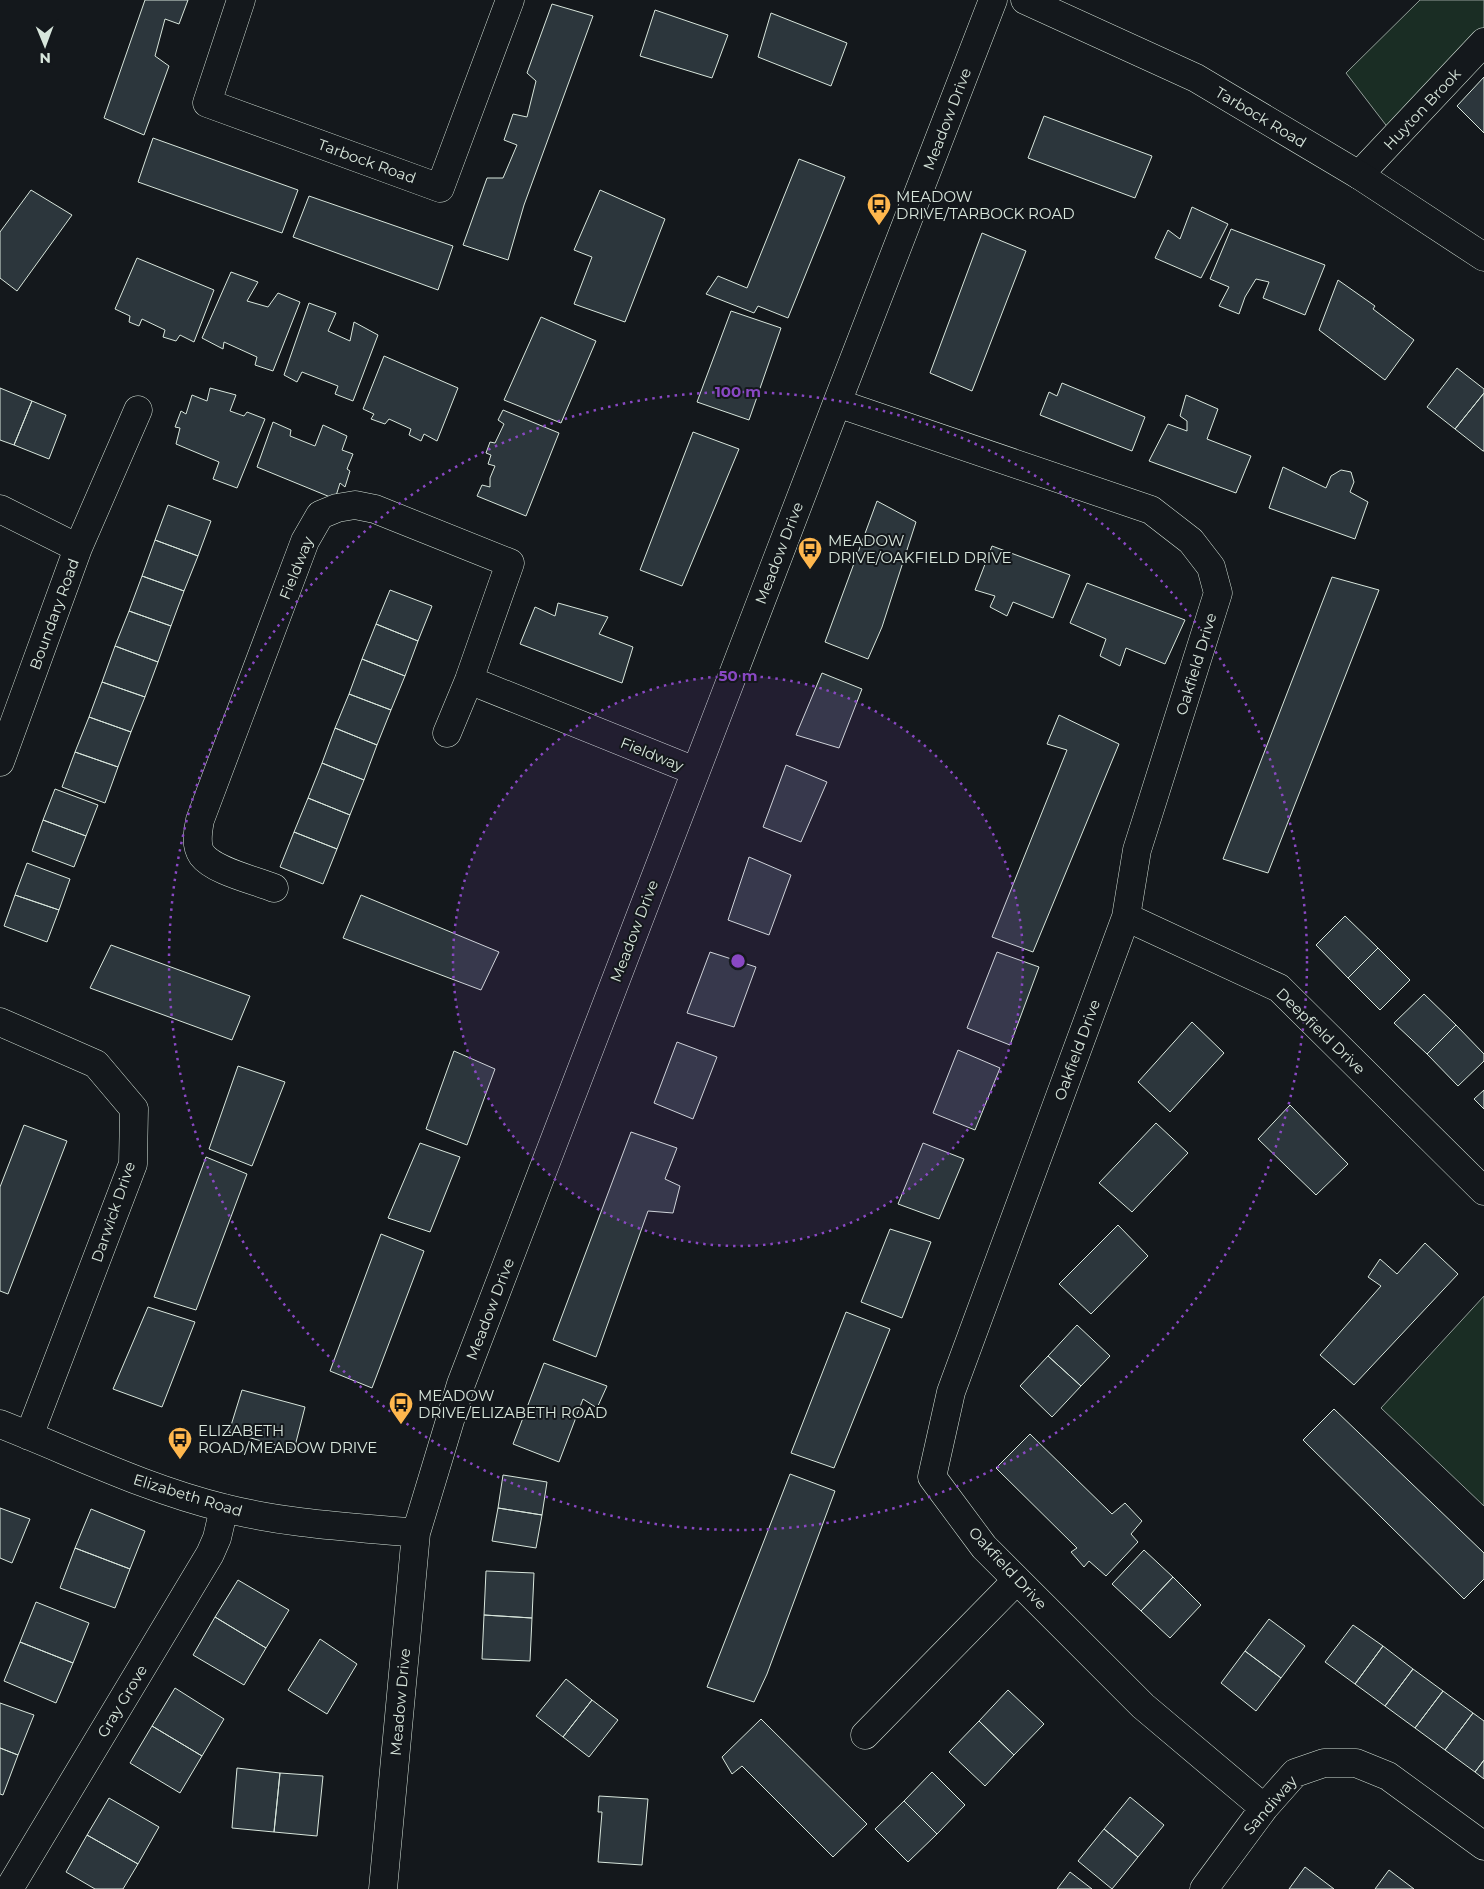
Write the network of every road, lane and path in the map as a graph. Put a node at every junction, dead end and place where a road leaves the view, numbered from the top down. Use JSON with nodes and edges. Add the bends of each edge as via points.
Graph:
{"nodes":[{"id":1,"x":241,"y":0,"type":"edge"},
{"id":2,"x":510,"y":0,"type":"edge"},
{"id":3,"x":994,"y":0,"type":"edge"},
{"id":4,"x":1025,"y":0,"type":"edge"},
{"id":5,"x":1484,"y":42,"type":"edge"},
{"id":6,"x":1359,"y":176,"type":"junction"},
{"id":7,"x":1484,"y":258,"type":"edge"},
{"id":8,"x":836,"y":403,"type":"junction"},
{"id":9,"x":138,"y":410,"type":"dead end"},
{"id":10,"x":0,"y":510,"type":"edge"},
{"id":11,"x":78,"y":548,"type":"junction"},
{"id":12,"x":469,"y":680,"type":"junction"},
{"id":13,"x":447,"y":732,"type":"dead end"},
{"id":14,"x":0,"y":762,"type":"edge"},
{"id":15,"x":695,"y":771,"type":"junction"},
{"id":16,"x":274,"y":888,"type":"dead end"},
{"id":17,"x":1126,"y":917,"type":"junction"},
{"id":18,"x":0,"y":1022,"type":"edge"},
{"id":19,"x":1484,"y":1192,"type":"edge"},
{"id":20,"x":0,"y":1424,"type":"edge"},
{"id":21,"x":29,"y":1436,"type":"junction"},
{"id":22,"x":224,"y":1508,"type":"junction"},
{"id":23,"x":416,"y":1533,"type":"junction"},
{"id":24,"x":1017,"y":1580,"type":"junction"},
{"id":25,"x":865,"y":1735,"type":"dead end"},
{"id":26,"x":1264,"y":1808,"type":"junction"},
{"id":27,"x":1484,"y":1846,"type":"edge"},
{"id":28,"x":9,"y":1889,"type":"edge"},
{"id":29,"x":383,"y":1889,"type":"edge"},
{"id":30,"x":1204,"y":1889,"type":"edge"}],
"edges":[{"from":1,"to":2,"type":"street","name":"Tarbock Road","via":[[207,103],[440,188]]},
{"from":3,"to":8,"type":"street","name":"Meadow Drive"},
{"from":4,"to":6,"type":"street","name":"Tarbock Road","via":[[1196,78]]},
{"from":5,"to":6,"type":"street","name":"Huyton Brook"},
{"from":6,"to":7,"type":"street","name":"Tarbock Road"},
{"from":8,"to":15,"type":"street","name":"Meadow Drive"},
{"from":8,"to":17,"type":"street","name":"Oakfield Drive","via":[[1151,510],[1191,542],[1210,567],[1218,593],[1138,850]]},
{"from":9,"to":11,"type":"street"},
{"from":10,"to":11,"type":"street","name":"Boundary Road"},
{"from":11,"to":14,"type":"street","name":"Boundary Road"},
{"from":12,"to":13,"type":"street","name":"Fieldway"},
{"from":12,"to":15,"type":"street","name":"Fieldway"},
{"from":12,"to":16,"type":"street","name":"Fieldway","via":[[510,563],[375,510],[355,505],[320,515],[305,541],[200,820],[197,838],[201,853],[212,865]]},
{"from":15,"to":23,"type":"street","name":"Meadow Drive","via":[[461,1384]]},
{"from":17,"to":19,"type":"street","name":"Deepfield Drive","via":[[1279,988]]},
{"from":17,"to":24,"type":"street","name":"Oakfield Drive","via":[[951,1392],[932,1477],[984,1547]]},
{"from":18,"to":21,"type":"street","name":"Darwick Drive","via":[[96,1064],[134,1109],[133,1164]]},
{"from":20,"to":21,"type":"street","name":"Elizabeth Road"},
{"from":21,"to":22,"type":"street","name":"Elizabeth Road","via":[[132,1479]]},
{"from":22,"to":23,"type":"street","name":"Elizabeth Road","via":[[300,1523]]},
{"from":22,"to":28,"type":"street","name":"Gray Grove","via":[[210,1554]]},
{"from":23,"to":29,"type":"street","name":"Meadow Drive"},
{"from":24,"to":25,"type":"street"},
{"from":24,"to":26,"type":"street","name":"Oakfield Drive","via":[[1143,1706]]},
{"from":26,"to":27,"type":"street","name":"Sandiway","via":[[1295,1773],[1324,1763],[1356,1763],[1388,1776]]},
{"from":26,"to":30,"type":"street","name":"Sandiway"}]}
